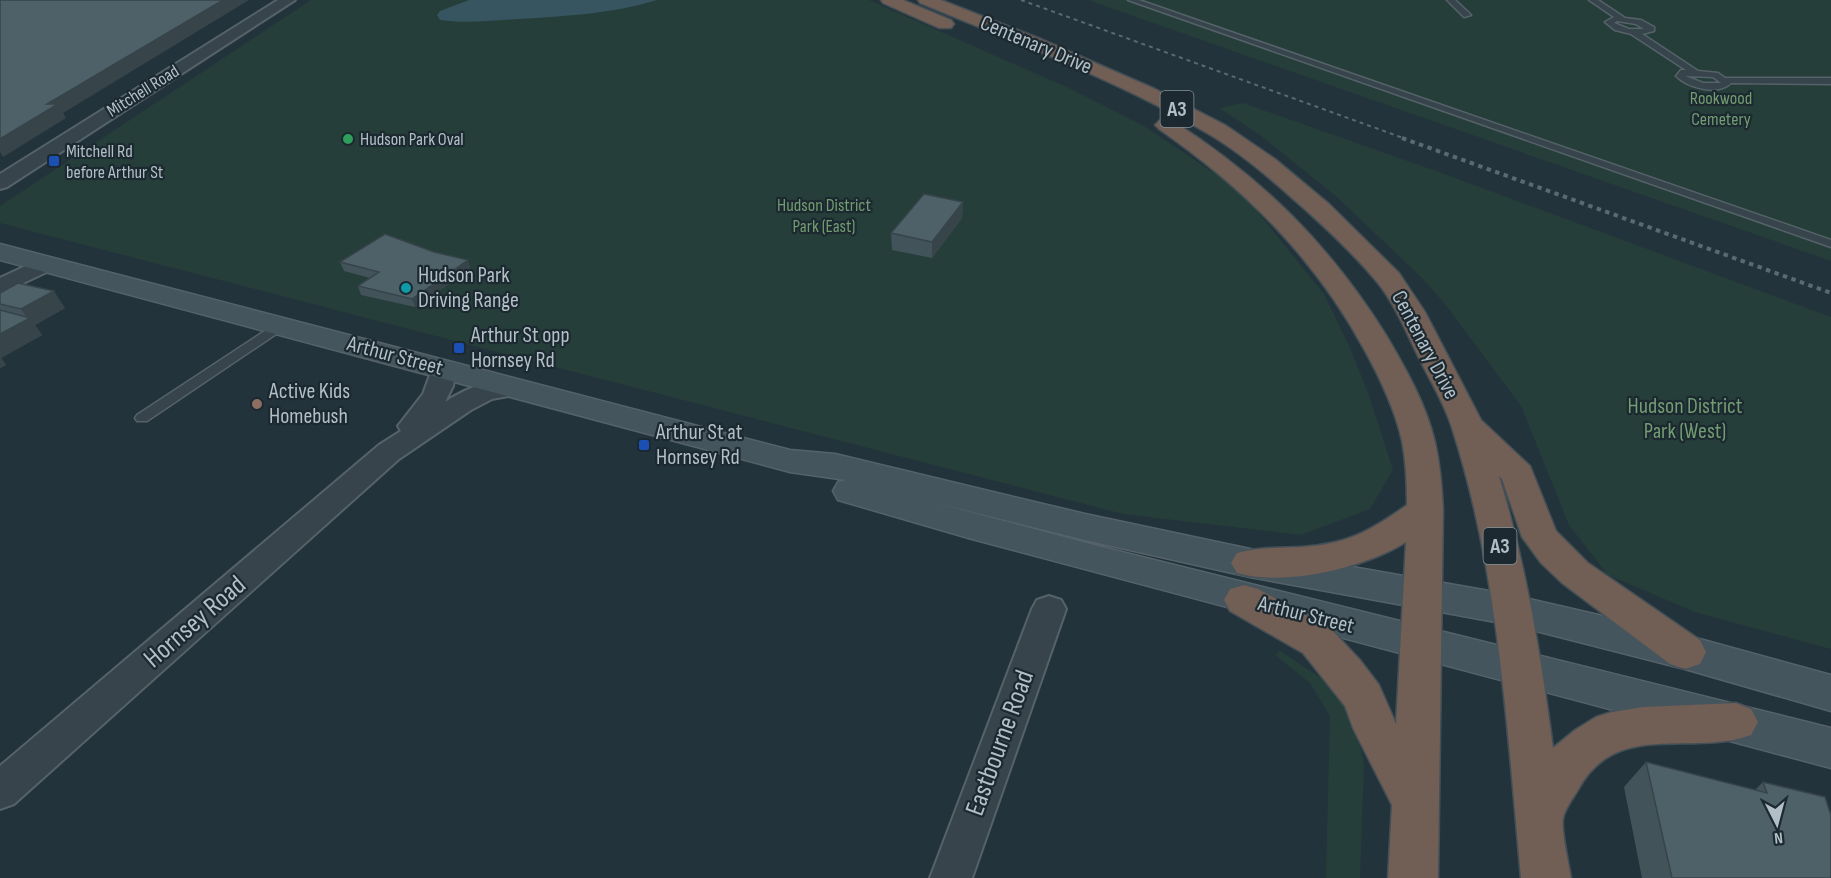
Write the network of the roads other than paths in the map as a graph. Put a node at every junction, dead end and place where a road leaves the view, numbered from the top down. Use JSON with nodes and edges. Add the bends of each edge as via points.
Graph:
{"nodes":[{"id":1,"x":288,"y":0,"type":"edge"},
{"id":2,"x":889,"y":0,"type":"edge"},
{"id":3,"x":926,"y":0,"type":"edge"},
{"id":4,"x":1132,"y":0,"type":"edge"},
{"id":5,"x":1451,"y":0,"type":"edge"},
{"id":6,"x":1593,"y":0,"type":"edge"},
{"id":7,"x":1467,"y":15,"type":"dead end"},
{"id":8,"x":1622,"y":19,"type":"junction"},
{"id":9,"x":1632,"y":32,"type":"junction"},
{"id":10,"x":1694,"y":71,"type":"junction"},
{"id":11,"x":1726,"y":80,"type":"junction"},
{"id":12,"x":1831,"y":81,"type":"edge"},
{"id":13,"x":0,"y":183,"type":"edge"},
{"id":14,"x":1831,"y":244,"type":"edge"},
{"id":15,"x":0,"y":252,"type":"edge"},
{"id":16,"x":45,"y":264,"type":"junction"},
{"id":17,"x":0,"y":287,"type":"edge"},
{"id":18,"x":280,"y":325,"type":"junction"},
{"id":19,"x":443,"y":370,"type":"junction"},
{"id":20,"x":511,"y":387,"type":"junction"},
{"id":21,"x":142,"y":418,"type":"dead end"},
{"id":22,"x":1468,"y":426,"type":"junction"},
{"id":23,"x":389,"y":453,"type":"junction"},
{"id":24,"x":1425,"y":510,"type":"junction"},
{"id":25,"x":1247,"y":581,"type":"junction"},
{"id":26,"x":1421,"y":595,"type":"junction"},
{"id":27,"x":1049,"y":609,"type":"dead end"},
{"id":28,"x":1512,"y":610,"type":"junction"},
{"id":29,"x":1421,"y":644,"type":"junction"},
{"id":30,"x":1685,"y":652,"type":"junction"},
{"id":31,"x":1522,"y":669,"type":"junction"},
{"id":32,"x":1831,"y":693,"type":"edge"},
{"id":33,"x":1736,"y":722,"type":"junction"},
{"id":34,"x":1831,"y":748,"type":"edge"},
{"id":35,"x":0,"y":791,"type":"edge"},
{"id":36,"x":1414,"y":801,"type":"junction"},
{"id":37,"x":1539,"y":816,"type":"junction"},
{"id":38,"x":951,"y":878,"type":"edge"},
{"id":39,"x":1413,"y":878,"type":"edge"},
{"id":40,"x":1546,"y":878,"type":"edge"}],
"edges":[{"from":1,"to":13,"type":"street","name":"Mitchell Road"},
{"from":2,"to":24,"type":"highway","name":"Centenary Drive","number":"A3","via":[[1069,76],[1160,121],[1197,144],[1281,214],[1334,276],[1402,389],[1417,434]]},
{"from":3,"to":22,"type":"highway","name":"Centenary Drive","number":"A3","via":[[1148,93],[1217,130],[1267,164],[1320,209],[1389,279],[1411,312]]},
{"from":4,"to":14,"type":"lane"},
{"from":5,"to":7,"type":"lane"},
{"from":6,"to":8,"type":"lane"},
{"from":8,"to":9,"type":"lane","via":[[1609,22]]},
{"from":8,"to":9,"type":"lane","via":[[1651,29]]},
{"from":9,"to":10,"type":"lane"},
{"from":10,"to":11,"type":"lane"},
{"from":10,"to":11,"type":"lane","via":[[1680,76],[1707,86],[1726,85]]},
{"from":11,"to":12,"type":"lane"},
{"from":15,"to":16,"type":"main road","name":"Arthur Street"},
{"from":16,"to":17,"type":"street"},
{"from":16,"to":18,"type":"main road","name":"Arthur Street"},
{"from":18,"to":19,"type":"main road","name":"Arthur Street"},
{"from":18,"to":21,"type":"lane"},
{"from":19,"to":20,"type":"main road","name":"Arthur Street"},
{"from":19,"to":23,"type":"street","name":"Hornsey Road","via":[[436,397]]},
{"from":20,"to":23,"type":"street","name":"Hornsey Road","via":[[485,392],[460,404]]},
{"from":20,"to":25,"type":"main road","name":"Arthur Street","via":[[790,460],[823,483],[980,530]]},
{"from":22,"to":28,"type":"highway","name":"Centenary Drive","number":"A3","via":[[1505,566]]},
{"from":22,"to":30,"type":"highway","via":[[1518,474],[1540,537],[1554,553],[1575,573]]},
{"from":23,"to":35,"type":"street","name":"Hornsey Road"},
{"from":24,"to":25,"type":"highway","via":[[1356,552],[1297,561]]},
{"from":24,"to":26,"type":"highway","name":"Centenary Drive","number":"A3"},
{"from":25,"to":26,"type":"main road","name":"Arthur Street"},
{"from":25,"to":29,"type":"main road","name":"Arthur Street"},
{"from":25,"to":36,"type":"highway","via":[[1317,641],[1345,672],[1364,698],[1375,728]]},
{"from":26,"to":28,"type":"main road","name":"Arthur Street"},
{"from":26,"to":29,"type":"highway","name":"Centenary Drive","number":"A3"},
{"from":27,"to":38,"type":"street","name":"Eastbourne Road"},
{"from":28,"to":30,"type":"main road","name":"Arthur Street"},
{"from":28,"to":31,"type":"highway","name":"Centenary Drive","number":"A3"},
{"from":29,"to":31,"type":"main road","name":"Arthur Street"},
{"from":29,"to":36,"type":"highway","name":"Centenary Drive","number":"A3"},
{"from":30,"to":32,"type":"main road","name":"Arthur Street"},
{"from":31,"to":33,"type":"main road","name":"Arthur Street"},
{"from":31,"to":37,"type":"highway","name":"Centenary Drive","number":"A3"},
{"from":33,"to":34,"type":"main road","name":"Arthur Street"},
{"from":33,"to":37,"type":"highway","via":[[1612,730],[1568,764]]},
{"from":36,"to":39,"type":"highway","name":"Centenary Drive","number":"A3"},
{"from":37,"to":40,"type":"highway","name":"Centenary Drive","number":"A3"}]}
